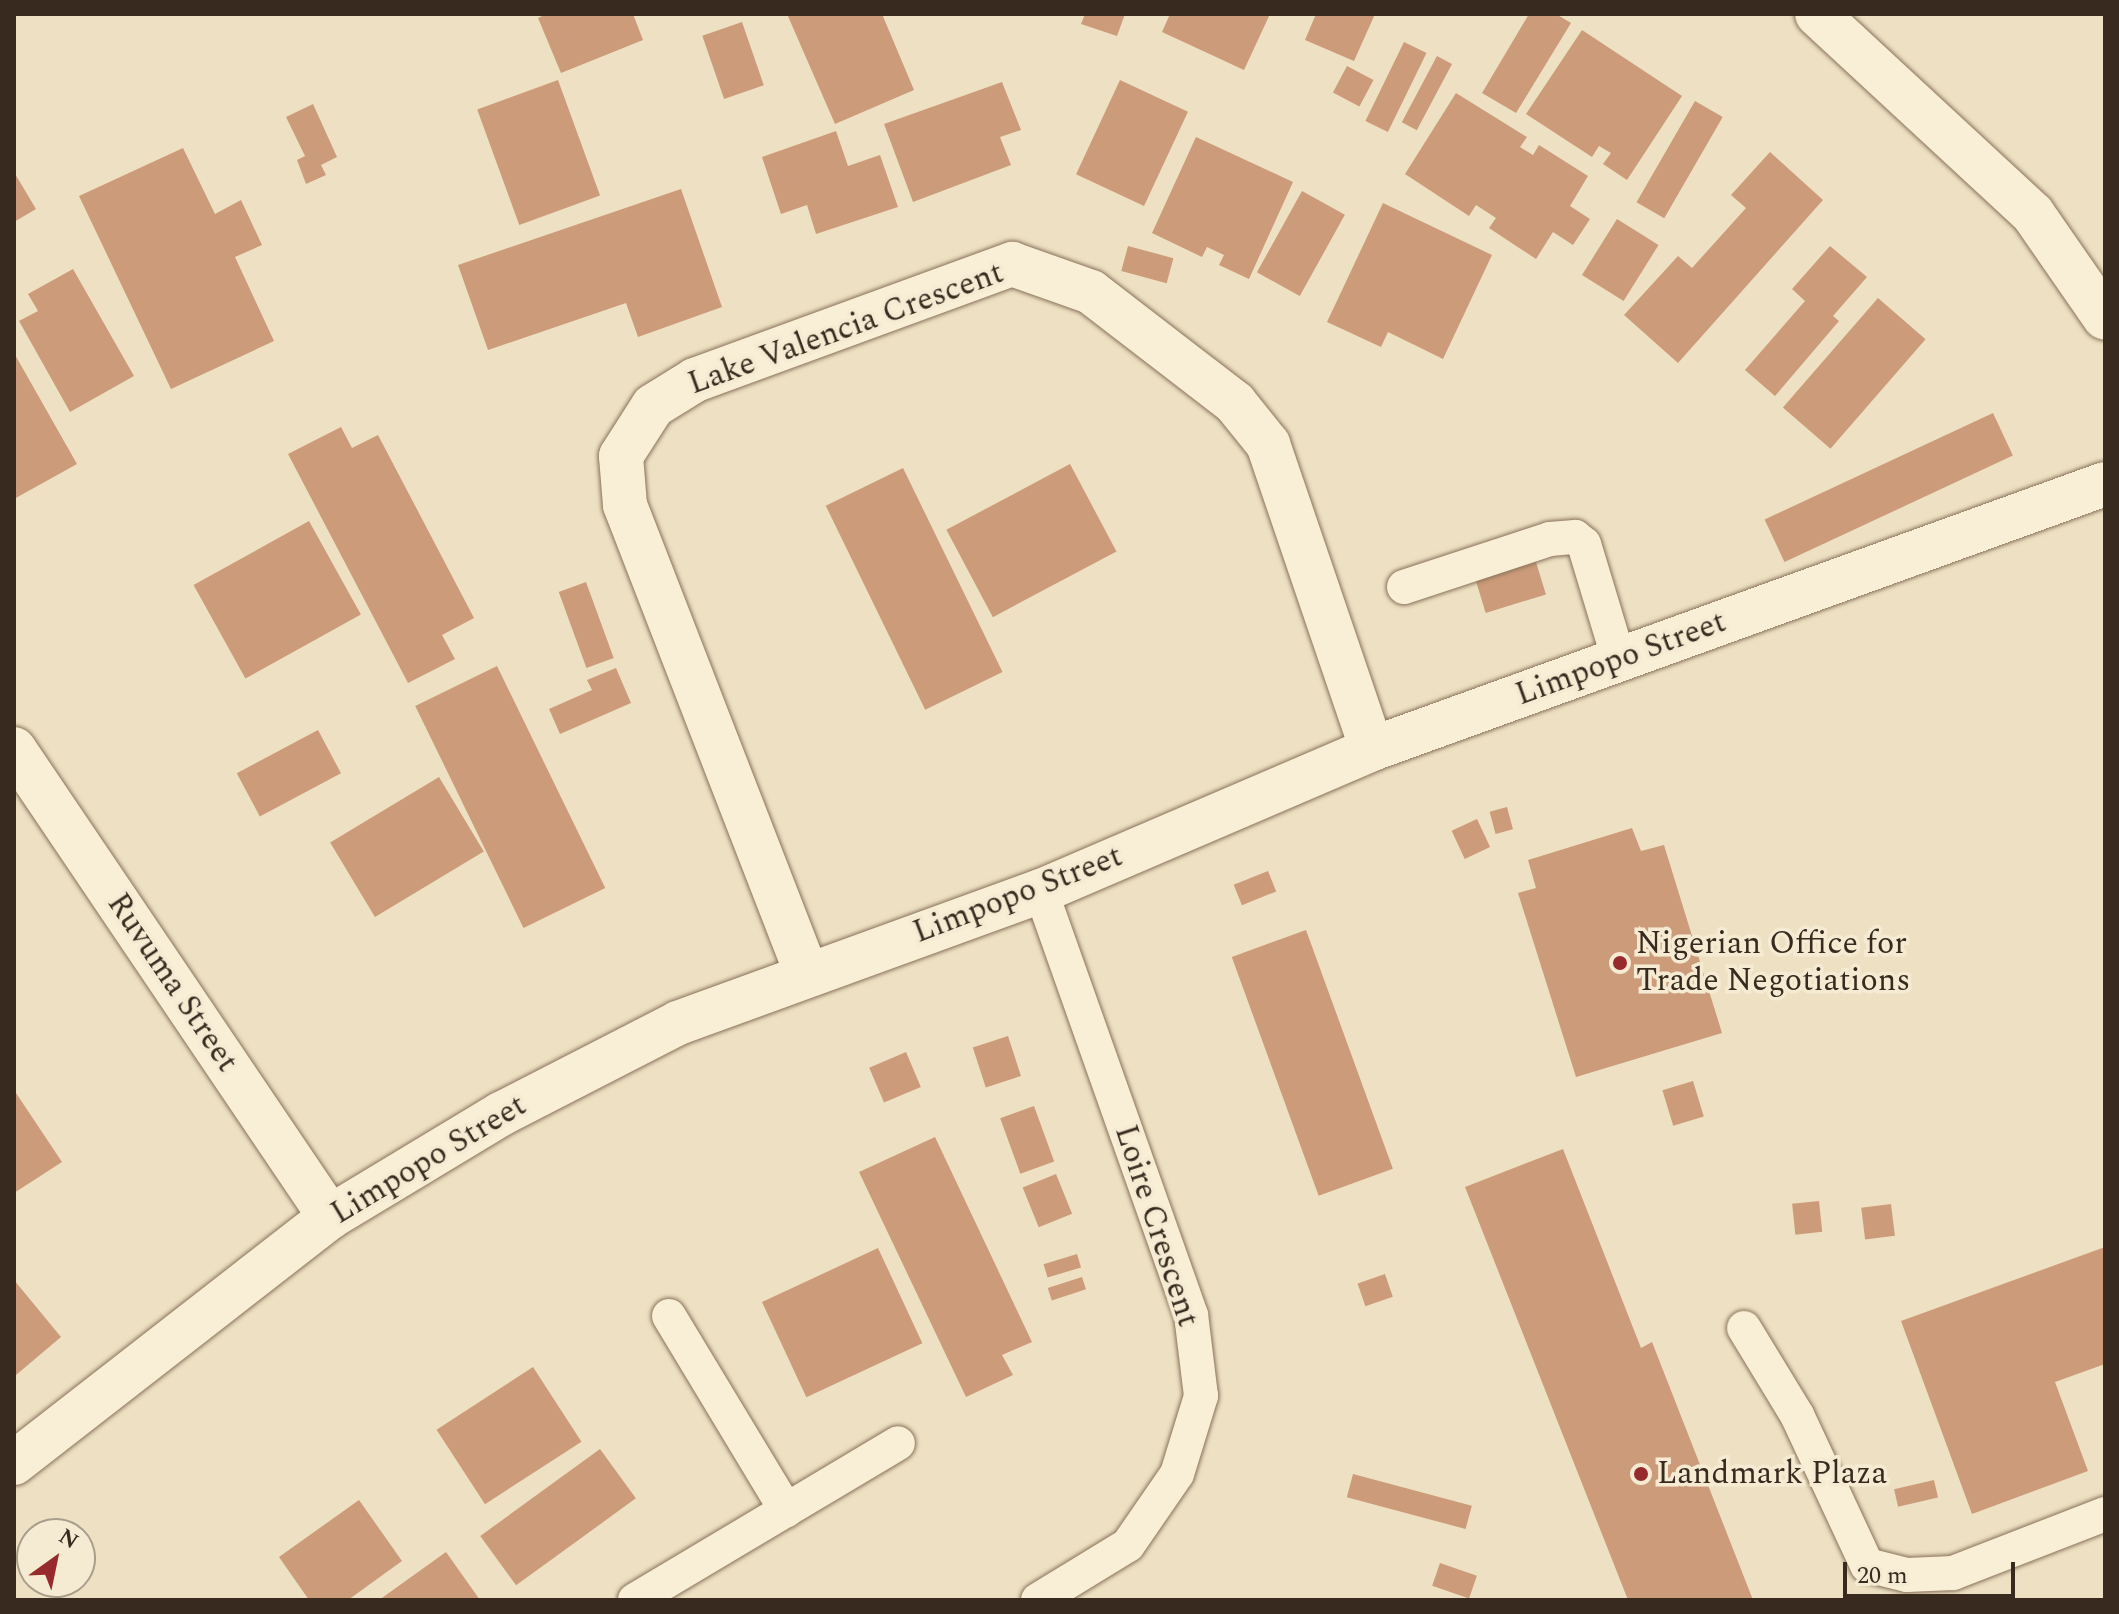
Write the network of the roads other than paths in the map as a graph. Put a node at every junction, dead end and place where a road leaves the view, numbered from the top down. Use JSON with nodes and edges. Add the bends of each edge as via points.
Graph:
{"nodes":[{"id":1,"x":1817,"y":14,"type":"edge"},
{"id":2,"x":2105,"y":318,"type":"edge"},
{"id":3,"x":2105,"y":484,"type":"edge"},
{"id":4,"x":1404,"y":587,"type":"dead end"},
{"id":5,"x":1619,"y":660,"type":"junction"},
{"id":6,"x":14,"y":749,"type":"edge"},
{"id":7,"x":1372,"y":749,"type":"junction"},
{"id":8,"x":1041,"y":891,"type":"junction"},
{"id":9,"x":806,"y":972,"type":"junction"},
{"id":10,"x":330,"y":1217,"type":"junction"},
{"id":11,"x":669,"y":1316,"type":"dead end"},
{"id":12,"x":1744,"y":1328,"type":"dead end"},
{"id":13,"x":898,"y":1443,"type":"dead end"},
{"id":14,"x":14,"y":1463,"type":"edge"},
{"id":15,"x":786,"y":1510,"type":"junction"},
{"id":16,"x":2105,"y":1514,"type":"edge"},
{"id":17,"x":635,"y":1600,"type":"edge"},
{"id":18,"x":1038,"y":1600,"type":"edge"}],
"edges":[{"from":1,"to":2,"type":"street","via":[[2033,214]]},
{"from":3,"to":5,"type":"street","name":"Limpopo Street"},
{"from":4,"to":5,"type":"lane","via":[[1550,539],[1575,537],[1584,544]]},
{"from":5,"to":7,"type":"street","name":"Limpopo Street"},
{"from":6,"to":10,"type":"street","name":"Ruvuma Street"},
{"from":7,"to":8,"type":"street","name":"Limpopo Street"},
{"from":7,"to":9,"type":"street","name":"Lake Valencia Crescent","via":[[1268,444],[1235,403],[1091,292],[1012,264],[695,380],[653,406],[621,456],[625,505]]},
{"from":8,"to":9,"type":"street","name":"Limpopo Street"},
{"from":8,"to":18,"type":"lane","name":"Loire Crescent","via":[[1191,1315],[1201,1396],[1177,1474],[1128,1545]]},
{"from":9,"to":10,"type":"street","name":"Limpopo Street","via":[[678,1023],[501,1114]]},
{"from":10,"to":14,"type":"street","name":"Limpopo Street"},
{"from":11,"to":15,"type":"lane"},
{"from":12,"to":16,"type":"lane","via":[[1797,1415],[1867,1565],[1907,1575],[1953,1573]]},
{"from":13,"to":15,"type":"lane"},
{"from":15,"to":17,"type":"lane"}]}
